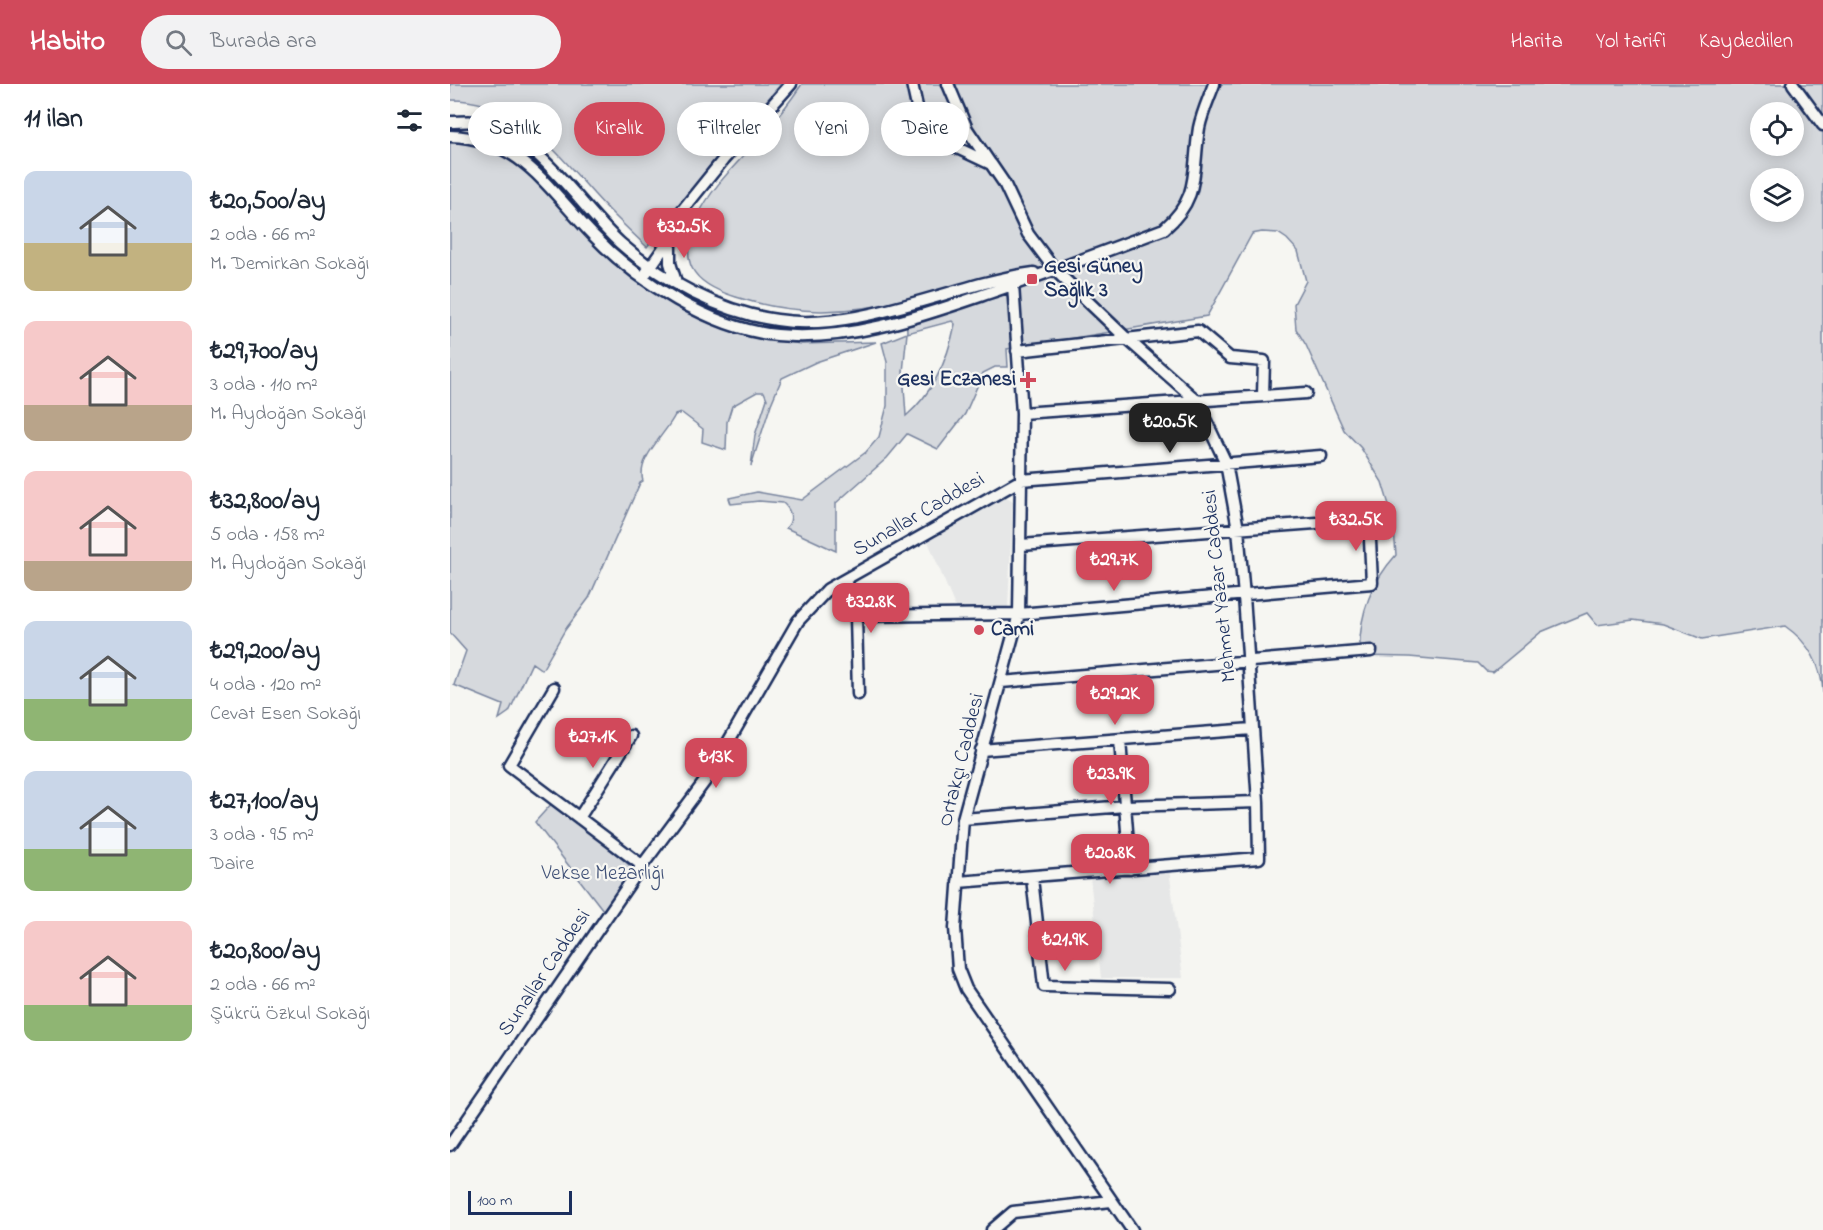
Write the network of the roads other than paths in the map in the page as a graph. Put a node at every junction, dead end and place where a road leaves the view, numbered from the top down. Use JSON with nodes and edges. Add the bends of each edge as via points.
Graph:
{"nodes":[{"id":1,"x":791,"y":84,"type":"edge"},
{"id":2,"x":912,"y":84,"type":"edge"},
{"id":3,"x":948,"y":84,"type":"edge"},
{"id":4,"x":1214,"y":84,"type":"edge"},
{"id":5,"x":1793,"y":84,"type":"edge"},
{"id":6,"x":450,"y":122,"type":"edge"},
{"id":7,"x":1823,"y":125,"type":"edge"},
{"id":8,"x":450,"y":136,"type":"edge"},
{"id":9,"x":991,"y":164,"type":"junction"},
{"id":10,"x":670,"y":239,"type":"junction"},
{"id":11,"x":650,"y":268,"type":"junction"},
{"id":12,"x":1055,"y":270,"type":"junction"},
{"id":13,"x":641,"y":280,"type":"junction"},
{"id":14,"x":676,"y":282,"type":"junction"},
{"id":15,"x":1013,"y":285,"type":"junction"},
{"id":16,"x":1126,"y":338,"type":"junction"},
{"id":17,"x":1017,"y":351,"type":"junction"},
{"id":18,"x":1306,"y":393,"type":"dead end"},
{"id":19,"x":1263,"y":395,"type":"junction"},
{"id":20,"x":1196,"y":400,"type":"junction"},
{"id":21,"x":1022,"y":413,"type":"junction"},
{"id":22,"x":1321,"y":456,"type":"dead end"},
{"id":23,"x":1226,"y":464,"type":"junction"},
{"id":24,"x":1021,"y":480,"type":"junction"},
{"id":25,"x":1238,"y":529,"type":"junction"},
{"id":26,"x":1021,"y":545,"type":"junction"},
{"id":27,"x":846,"y":579,"type":"junction"},
{"id":28,"x":1244,"y":596,"type":"junction"},
{"id":29,"x":1019,"y":614,"type":"junction"},
{"id":30,"x":856,"y":616,"type":"junction"},
{"id":31,"x":1371,"y":651,"type":"dead end"},
{"id":32,"x":1248,"y":660,"type":"junction"},
{"id":33,"x":1001,"y":682,"type":"junction"},
{"id":34,"x":554,"y":688,"type":"dead end"},
{"id":35,"x":858,"y":694,"type":"dead end"},
{"id":36,"x":1252,"y":729,"type":"junction"},
{"id":37,"x":631,"y":736,"type":"dead end"},
{"id":38,"x":1120,"y":740,"type":"junction"},
{"id":39,"x":981,"y":750,"type":"junction"},
{"id":40,"x":1258,"y":802,"type":"junction"},
{"id":41,"x":1125,"y":806,"type":"junction"},
{"id":42,"x":579,"y":818,"type":"junction"},
{"id":43,"x":963,"y":819,"type":"junction"},
{"id":44,"x":643,"y":866,"type":"junction"},
{"id":45,"x":1130,"y":869,"type":"junction"},
{"id":46,"x":1032,"y":878,"type":"junction"},
{"id":47,"x":958,"y":882,"type":"junction"},
{"id":48,"x":1170,"y":989,"type":"dead end"},
{"id":49,"x":450,"y":1145,"type":"edge"},
{"id":50,"x":1111,"y":1201,"type":"junction"},
{"id":51,"x":992,"y":1230,"type":"edge"},
{"id":52,"x":1131,"y":1230,"type":"edge"}],
"edges":[{"from":1,"to":10,"type":"street","via":[[681,212]]},
{"from":2,"to":9,"type":"street","via":[[919,116],[936,138]]},
{"from":3,"to":9,"type":"street","name":"Mehmet Yazar Caddesi","via":[[968,129]]},
{"from":4,"to":12,"type":"street","via":[[1200,124],[1193,189],[1179,216],[1164,229]]},
{"from":5,"to":7,"type":"street"},
{"from":6,"to":11,"type":"street","via":[[478,122],[508,133],[524,144]]},
{"from":8,"to":13,"type":"street","via":[[475,137],[501,146],[529,166],[609,252]]},
{"from":9,"to":12,"type":"street","name":"Mehmet Yazar Caddesi","via":[[1028,234]]},
{"from":10,"to":11,"type":"street"},
{"from":10,"to":14,"type":"street","via":[[670,263]]},
{"from":11,"to":13,"type":"street"},
{"from":11,"to":14,"type":"street"},
{"from":12,"to":14,"type":"street","via":[[1002,277],[919,302],[821,321],[778,321],[739,311]]},
{"from":12,"to":15,"type":"street"},
{"from":12,"to":16,"type":"street","name":"Mehmet Yazar Caddesi"},
{"from":13,"to":15,"type":"street","via":[[715,317],[776,335],[822,335],[867,328],[922,316]]},
{"from":15,"to":17,"type":"street","name":"Ortakçı Caddesi"},
{"from":16,"to":17,"type":"street"},
{"from":16,"to":19,"type":"street","via":[[1198,331],[1230,358],[1264,361]]},
{"from":16,"to":20,"type":"street","name":"Mehmet Yazar Caddesi"},
{"from":17,"to":21,"type":"street","name":"Ortakçı Caddesi"},
{"from":18,"to":19,"type":"street"},
{"from":19,"to":20,"type":"street"},
{"from":20,"to":21,"type":"street"},
{"from":20,"to":23,"type":"street","name":"Mehmet Yazar Caddesi"},
{"from":21,"to":24,"type":"street","name":"Ortakçı Caddesi"},
{"from":22,"to":23,"type":"street"},
{"from":23,"to":24,"type":"street"},
{"from":23,"to":25,"type":"street","name":"Mehmet Yazar Caddesi"},
{"from":24,"to":26,"type":"street","name":"Ortakçı Caddesi"},
{"from":24,"to":27,"type":"street","name":"Sunallar Caddesi"},
{"from":25,"to":26,"type":"street"},
{"from":25,"to":28,"type":"street","name":"Mehmet Yazar Caddesi"},
{"from":25,"to":28,"type":"street","via":[[1369,519],[1372,584]]},
{"from":26,"to":29,"type":"street","name":"Ortakçı Caddesi"},
{"from":27,"to":30,"type":"street"},
{"from":27,"to":44,"type":"street","name":"Sunallar Caddesi","via":[[828,589],[798,621],[708,777]]},
{"from":28,"to":29,"type":"street"},
{"from":28,"to":32,"type":"street","name":"Mehmet Yazar Caddesi"},
{"from":29,"to":30,"type":"street"},
{"from":29,"to":33,"type":"street","name":"Ortakçı Caddesi"},
{"from":30,"to":35,"type":"street"},
{"from":31,"to":32,"type":"street"},
{"from":32,"to":33,"type":"street"},
{"from":32,"to":36,"type":"street","name":"Mehmet Yazar Caddesi"},
{"from":33,"to":39,"type":"street","name":"Ortakçı Caddesi"},
{"from":34,"to":42,"type":"street","via":[[509,765]]},
{"from":36,"to":38,"type":"street"},
{"from":36,"to":40,"type":"street","name":"Mehmet Yazar Caddesi"},
{"from":37,"to":42,"type":"street"},
{"from":38,"to":39,"type":"street"},
{"from":38,"to":41,"type":"street"},
{"from":39,"to":43,"type":"street","name":"Ortakçı Caddesi"},
{"from":40,"to":41,"type":"street"},
{"from":40,"to":45,"type":"street","name":"Mehmet Yazar Caddesi","via":[[1259,858]]},
{"from":41,"to":43,"type":"street"},
{"from":41,"to":45,"type":"street"},
{"from":42,"to":44,"type":"street"},
{"from":43,"to":47,"type":"street","name":"Ortakçı Caddesi"},
{"from":44,"to":49,"type":"street","name":"Sunallar Caddesi"},
{"from":45,"to":46,"type":"street"},
{"from":46,"to":47,"type":"street"},
{"from":46,"to":48,"type":"street","via":[[1044,986]]},
{"from":47,"to":50,"type":"street","name":"Ortakçı Caddesi","via":[[958,969],[966,989]]},
{"from":50,"to":51,"type":"street","via":[[1013,1212]]},
{"from":50,"to":52,"type":"street","name":"Ortakçı Caddesi"}]}
